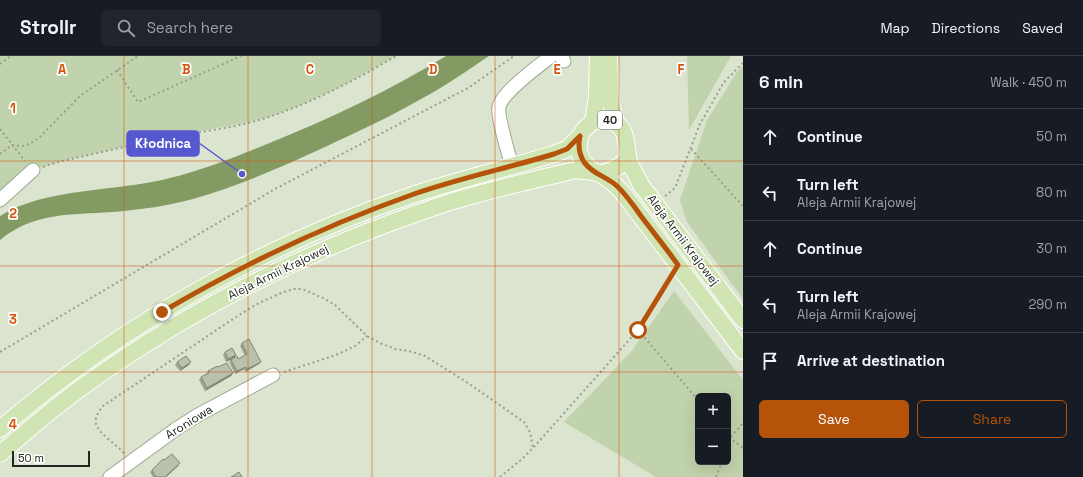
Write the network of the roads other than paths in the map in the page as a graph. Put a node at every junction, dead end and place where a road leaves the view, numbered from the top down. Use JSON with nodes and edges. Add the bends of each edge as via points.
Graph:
{"nodes":[{"id":1,"x":551,"y":56,"type":"edge"},
{"id":2,"x":598,"y":56,"type":"edge"},
{"id":3,"x":609,"y":56,"type":"edge"},
{"id":4,"x":593,"y":121,"type":"junction"},
{"id":5,"x":616,"y":123,"type":"junction"},
{"id":6,"x":580,"y":136,"type":"junction"},
{"id":7,"x":628,"y":157,"type":"junction"},
{"id":8,"x":512,"y":167,"type":"junction"},
{"id":9,"x":33,"y":170,"type":"road end"},
{"id":10,"x":597,"y":173,"type":"junction"},
{"id":11,"x":0,"y":200,"type":"edge"},
{"id":12,"x":743,"y":320,"type":"edge"},
{"id":13,"x":743,"y":352,"type":"edge"},
{"id":14,"x":273,"y":375,"type":"road end"},
{"id":15,"x":0,"y":429,"type":"edge"},
{"id":16,"x":0,"y":454,"type":"edge"},
{"id":17,"x":110,"y":477,"type":"edge"}],
"edges":[{"from":1,"to":8,"type":"street","via":[[506,94],[500,103],[499,115]]},
{"from":2,"to":4,"type":"main road","number":"40","via":[[597,97]]},
{"from":3,"to":5,"type":"main road","number":"40","via":[[611,104]]},
{"from":4,"to":5,"type":"main road","number":"40","via":[[601,119]]},
{"from":4,"to":6,"type":"main road","number":"40"},
{"from":5,"to":7,"type":"main road","number":"40","via":[[625,134]]},
{"from":6,"to":8,"type":"main road","name":"Aleja Armii Krajowej","number":"40","via":[[572,145],[560,152]]},
{"from":6,"to":10,"type":"main road","via":[[579,146],[584,162]]},
{"from":7,"to":10,"type":"main road","via":[[617,168]]},
{"from":7,"to":12,"type":"main road","name":"Aleja Armii Krajowej","via":[[641,185]]},
{"from":8,"to":15,"type":"main road","name":"Aleja Armii Krajowej","number":"40","via":[[467,178],[374,209],[247,265],[131,331],[36,399]]},
{"from":9,"to":11,"type":"street"},
{"from":10,"to":13,"type":"main road","name":"Aleja Armii Krajowej","via":[[618,187]]},
{"from":10,"to":16,"type":"main road","name":"Aleja Armii Krajowej","via":[[576,170],[449,203],[339,243],[285,267],[208,307],[140,348],[81,388]]},
{"from":14,"to":17,"type":"street","name":"Aroniowa","via":[[198,415]]}]}
